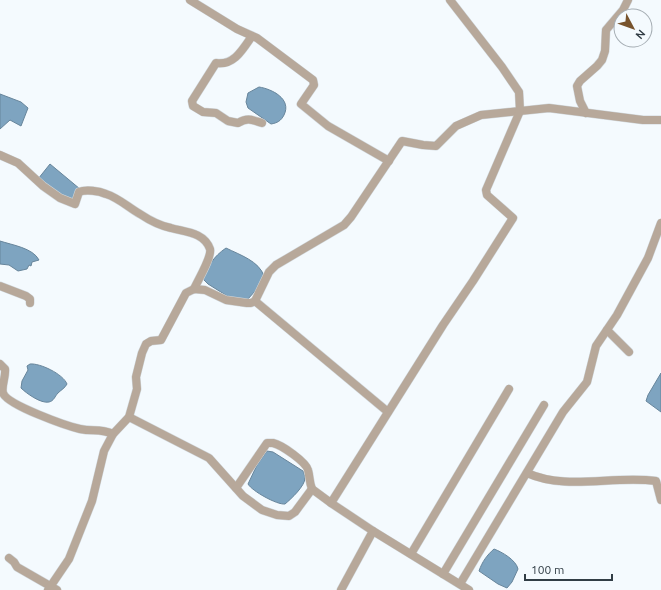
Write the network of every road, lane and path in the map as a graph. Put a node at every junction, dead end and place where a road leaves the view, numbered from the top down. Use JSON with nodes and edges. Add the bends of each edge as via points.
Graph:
{"nodes":[{"id":1,"x":190,"y":0,"type":"edge"},
{"id":2,"x":450,"y":0,"type":"edge"},
{"id":3,"x":628,"y":0,"type":"edge"},
{"id":4,"x":252,"y":36,"type":"junction"},
{"id":5,"x":520,"y":111,"type":"junction"},
{"id":6,"x":586,"y":113,"type":"junction"},
{"id":7,"x":661,"y":120,"type":"edge"},
{"id":8,"x":262,"y":123,"type":"dead end"},
{"id":9,"x":0,"y":155,"type":"edge"},
{"id":10,"x":388,"y":161,"type":"junction"},
{"id":11,"x":661,"y":223,"type":"edge"},
{"id":12,"x":0,"y":286,"type":"edge"},
{"id":13,"x":194,"y":289,"type":"junction"},
{"id":14,"x":255,"y":301,"type":"junction"},
{"id":15,"x":30,"y":303,"type":"dead end"},
{"id":16,"x":607,"y":330,"type":"junction"},
{"id":17,"x":628,"y":352,"type":"dead end"},
{"id":18,"x":0,"y":364,"type":"edge"},
{"id":19,"x":509,"y":390,"type":"dead end"},
{"id":20,"x":544,"y":405,"type":"dead end"},
{"id":21,"x":388,"y":412,"type":"junction"},
{"id":22,"x":130,"y":417,"type":"junction"},
{"id":23,"x":113,"y":434,"type":"junction"},
{"id":24,"x":527,"y":472,"type":"junction"},
{"id":25,"x":236,"y":488,"type":"junction"},
{"id":26,"x":312,"y":489,"type":"junction"},
{"id":27,"x":661,"y":500,"type":"edge"},
{"id":28,"x":331,"y":503,"type":"junction"},
{"id":29,"x":373,"y":531,"type":"junction"},
{"id":30,"x":411,"y":554,"type":"junction"},
{"id":31,"x":9,"y":558,"type":"dead end"},
{"id":32,"x":443,"y":574,"type":"junction"},
{"id":33,"x":460,"y":584,"type":"junction"},
{"id":34,"x":52,"y":589,"type":"edge"},
{"id":35,"x":341,"y":590,"type":"edge"},
{"id":36,"x":469,"y":590,"type":"edge"}],
"edges":[{"from":1,"to":4,"type":"street"},
{"from":2,"to":5,"type":"street","via":[[519,92]]},
{"from":3,"to":6,"type":"street","via":[[606,30],[602,60],[578,86],[580,102]]},
{"from":4,"to":8,"type":"street","via":[[230,63],[216,63],[192,102],[193,106],[203,112],[216,112],[228,120],[238,123],[245,119]]},
{"from":4,"to":10,"type":"street","via":[[313,80],[314,85],[301,104],[328,126]]},
{"from":5,"to":6,"type":"street","via":[[549,108]]},
{"from":5,"to":10,"type":"street","via":[[481,115],[456,126],[436,146],[402,141]]},
{"from":5,"to":21,"type":"street","via":[[486,190],[487,195],[513,218]]},
{"from":6,"to":7,"type":"street"},
{"from":9,"to":13,"type":"street","via":[[18,163],[60,198],[75,204],[79,192],[98,191],[108,194],[141,215],[198,236],[210,251],[209,259]]},
{"from":10,"to":14,"type":"street","via":[[344,225],[276,265],[269,272]]},
{"from":11,"to":16,"type":"street","via":[[648,258]]},
{"from":12,"to":15,"type":"street","via":[[26,296]]},
{"from":13,"to":14,"type":"street","via":[[205,290],[226,300],[247,303]]},
{"from":13,"to":22,"type":"street","via":[[186,293],[161,340],[146,344],[136,377],[137,390]]},
{"from":14,"to":21,"type":"street"},
{"from":16,"to":17,"type":"street"},
{"from":16,"to":24,"type":"street","via":[[596,346],[587,382],[563,412]]},
{"from":18,"to":23,"type":"street","via":[[5,369],[3,392],[11,401],[67,425],[103,430]]},
{"from":19,"to":30,"type":"street"},
{"from":20,"to":32,"type":"street"},
{"from":21,"to":28,"type":"street"},
{"from":22,"to":23,"type":"street"},
{"from":22,"to":25,"type":"street","via":[[209,458]]},
{"from":23,"to":34,"type":"street","via":[[104,451],[92,501],[69,559]]},
{"from":24,"to":27,"type":"street","via":[[537,477],[570,482],[641,479],[656,481]]},
{"from":24,"to":33,"type":"street"},
{"from":25,"to":26,"type":"street","via":[[262,510],[289,516]]},
{"from":25,"to":26,"type":"street","via":[[266,444],[272,443],[305,464]]},
{"from":26,"to":28,"type":"street"},
{"from":28,"to":29,"type":"street"},
{"from":29,"to":30,"type":"street"},
{"from":29,"to":35,"type":"street"},
{"from":30,"to":32,"type":"street"},
{"from":31,"to":34,"type":"street","via":[[17,567]]},
{"from":32,"to":33,"type":"street"},
{"from":33,"to":36,"type":"street"}]}
